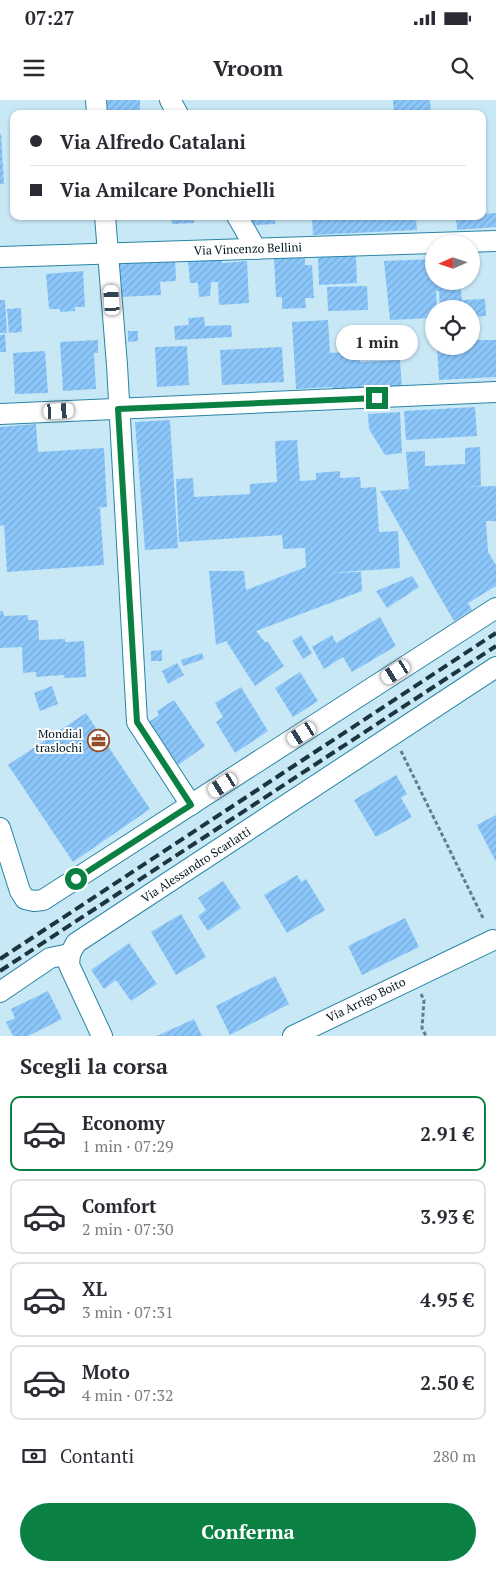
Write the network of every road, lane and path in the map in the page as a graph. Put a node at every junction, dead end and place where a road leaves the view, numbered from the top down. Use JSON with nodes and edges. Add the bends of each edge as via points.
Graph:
{"nodes":[{"id":1,"x":105,"y":220,"type":"edge"},
{"id":2,"x":239,"y":220,"type":"edge"},
{"id":3,"x":496,"y":241,"type":"edge"},
{"id":4,"x":256,"y":249,"type":"junction"},
{"id":5,"x":108,"y":254,"type":"junction"},
{"id":6,"x":0,"y":257,"type":"edge"},
{"id":7,"x":496,"y":392,"type":"edge"},
{"id":8,"x":118,"y":409,"type":"junction"},
{"id":9,"x":0,"y":414,"type":"edge"},
{"id":10,"x":496,"y":608,"type":"edge"},
{"id":11,"x":496,"y":667,"type":"edge"},
{"id":12,"x":393,"y":735,"type":"junction"},
{"id":13,"x":191,"y":805,"type":"junction"},
{"id":14,"x":0,"y":828,"type":"edge"},
{"id":15,"x":484,"y":920,"type":"dead end"},
{"id":16,"x":493,"y":940,"type":"dead end"},
{"id":17,"x":70,"y":954,"type":"junction"},
{"id":18,"x":413,"y":978,"type":"junction"},
{"id":19,"x":0,"y":992,"type":"edge"},
{"id":20,"x":102,"y":1036,"type":"edge"},
{"id":21,"x":293,"y":1036,"type":"edge"},
{"id":22,"x":426,"y":1036,"type":"edge"}],
"edges":[{"from":1,"to":5,"type":"street"},
{"from":2,"to":4,"type":"street"},
{"from":3,"to":4,"type":"street","name":"Via Vincenzo Bellini"},
{"from":4,"to":5,"type":"street","name":"Via Vincenzo Bellini"},
{"from":5,"to":6,"type":"street","name":"Via Vincenzo Bellini"},
{"from":5,"to":8,"type":"street"},
{"from":7,"to":8,"type":"street"},
{"from":8,"to":9,"type":"street"},
{"from":8,"to":13,"type":"street","via":[[137,722]]},
{"from":10,"to":13,"type":"street"},
{"from":11,"to":12,"type":"street","name":"Via Alessandro Scarlatti"},
{"from":12,"to":15,"type":"path"},
{"from":12,"to":17,"type":"street","name":"Via Alessandro Scarlatti","via":[[80,941]]},
{"from":13,"to":14,"type":"street","via":[[43,900],[25,899],[16,882]]},
{"from":16,"to":18,"type":"street","name":"Via Arrigo Boito"},
{"from":17,"to":19,"type":"street","via":[[50,958]]},
{"from":17,"to":20,"type":"street","via":[[70,965]]},
{"from":18,"to":21,"type":"street","name":"Via Arrigo Boito"},
{"from":18,"to":22,"type":"path","name":"Via Arrigo Boito","via":[[424,1000],[422,1028]]}]}
